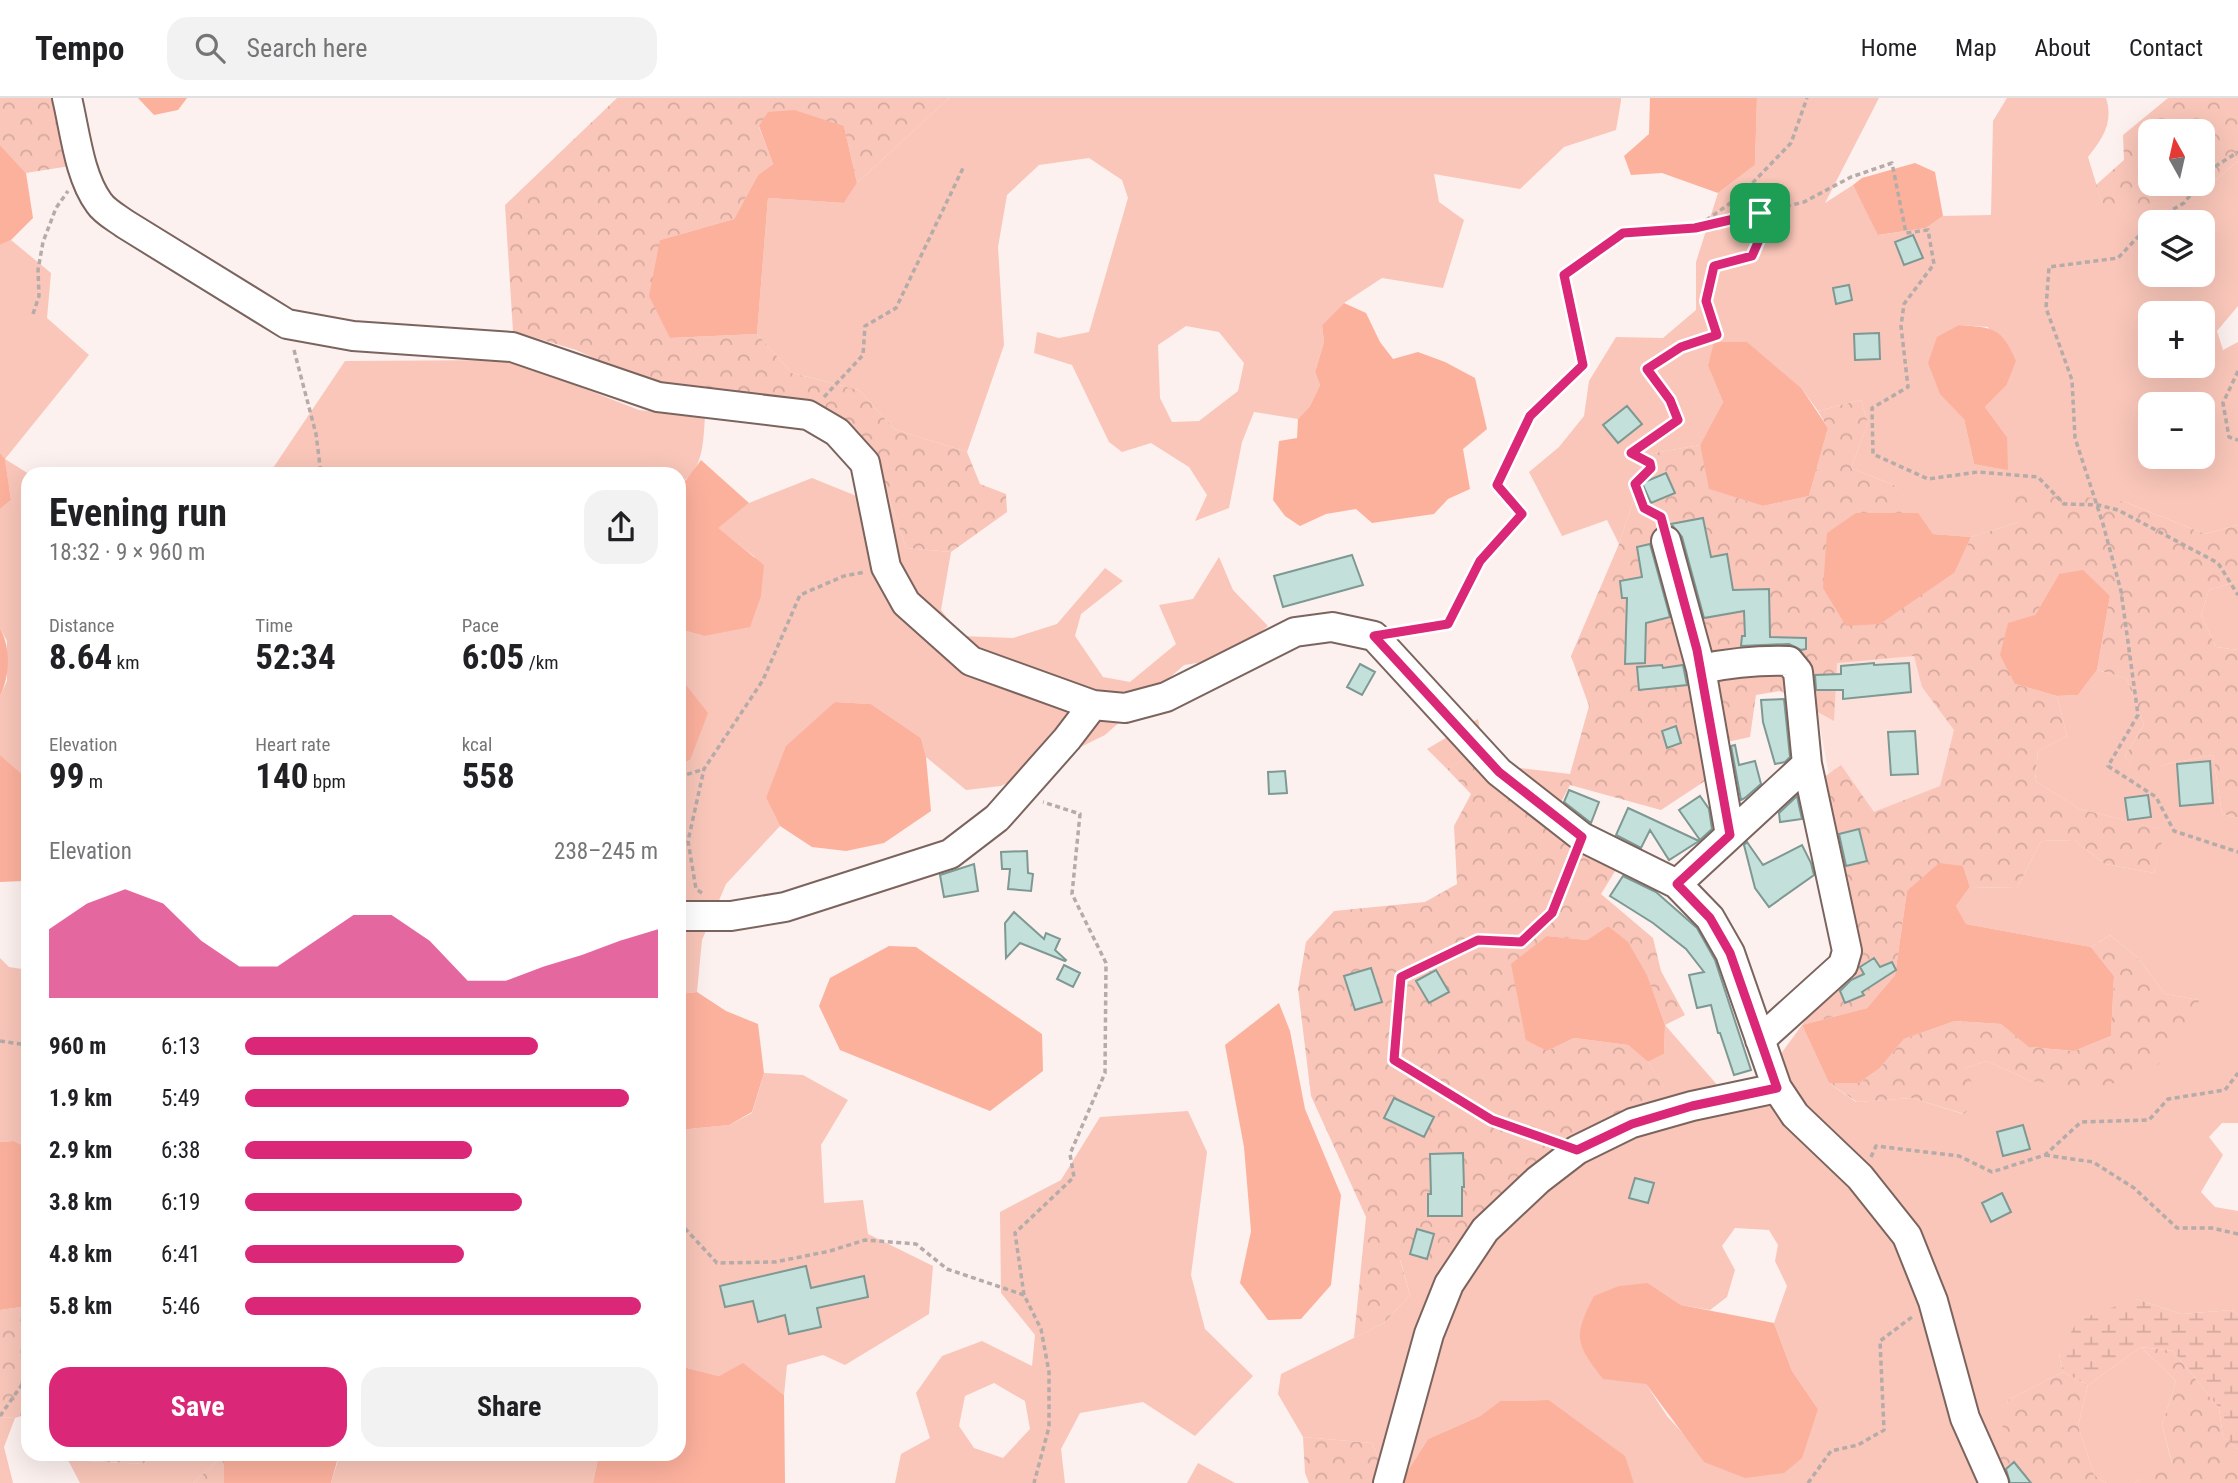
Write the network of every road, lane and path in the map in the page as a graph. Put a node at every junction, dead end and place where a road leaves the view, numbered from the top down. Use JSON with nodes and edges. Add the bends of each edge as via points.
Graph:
{"nodes":[{"id":1,"x":67,"y":98,"type":"edge"},
{"id":2,"x":1807,"y":98,"type":"edge"},
{"id":3,"x":2238,"y":152,"type":"edge"},
{"id":4,"x":2216,"y":167,"type":"edge"},
{"id":5,"x":962,"y":168,"type":"dead end"},
{"id":6,"x":82,"y":170,"type":"junction"},
{"id":7,"x":2190,"y":196,"type":"edge"},
{"id":8,"x":2172,"y":210,"type":"edge"},
{"id":9,"x":1760,"y":213,"type":"junction"},
{"id":10,"x":1695,"y":228,"type":"junction"},
{"id":11,"x":2138,"y":236,"type":"edge"},
{"id":12,"x":33,"y":314,"type":"dead end"},
{"id":13,"x":287,"y":324,"type":"junction"},
{"id":14,"x":2238,"y":371,"type":"edge"},
{"id":15,"x":808,"y":415,"type":"junction"},
{"id":16,"x":2238,"y":440,"type":"edge"},
{"id":17,"x":320,"y":467,"type":"edge"},
{"id":18,"x":2098,"y":505,"type":"junction"},
{"id":19,"x":1666,"y":541,"type":"joint"},
{"id":20,"x":886,"y":567,"type":"junction"},
{"id":21,"x":2238,"y":595,"type":"edge"},
{"id":22,"x":1374,"y":636,"type":"junction"},
{"id":23,"x":1701,"y":669,"type":"junction"},
{"id":24,"x":1093,"y":705,"type":"junction"},
{"id":25,"x":1807,"y":764,"type":"junction"},
{"id":26,"x":704,"y":769,"type":"junction"},
{"id":27,"x":686,"y":775,"type":"edge"},
{"id":28,"x":1018,"y":793,"type":"junction"},
{"id":29,"x":1730,"y":835,"type":"junction"},
{"id":30,"x":1582,"y":837,"type":"junction"},
{"id":31,"x":2238,"y":852,"type":"edge"},
{"id":32,"x":1677,"y":884,"type":"junction"},
{"id":33,"x":686,"y":916,"type":"edge"},
{"id":34,"x":731,"y":916,"type":"junction"},
{"id":35,"x":1760,"y":1040,"type":"junction"},
{"id":36,"x":0,"y":1041,"type":"edge"},
{"id":37,"x":21,"y":1044,"type":"edge"},
{"id":38,"x":2238,"y":1073,"type":"edge"},
{"id":39,"x":1777,"y":1088,"type":"junction"},
{"id":40,"x":1577,"y":1150,"type":"junction"},
{"id":41,"x":2045,"y":1155,"type":"junction"},
{"id":42,"x":1860,"y":1177,"type":"junction"},
{"id":43,"x":686,"y":1229,"type":"edge"},
{"id":44,"x":2238,"y":1234,"type":"edge"},
{"id":45,"x":1024,"y":1295,"type":"junction"},
{"id":46,"x":1933,"y":1301,"type":"junction"},
{"id":47,"x":21,"y":1387,"type":"edge"},
{"id":48,"x":0,"y":1416,"type":"edge"},
{"id":49,"x":1034,"y":1483,"type":"edge"},
{"id":50,"x":1388,"y":1483,"type":"edge"},
{"id":51,"x":1808,"y":1483,"type":"edge"},
{"id":52,"x":1994,"y":1483,"type":"edge"}],
"edges":[{"from":1,"to":6,"type":"street"},
{"from":2,"to":10,"type":"path","via":[[1791,143],[1739,197]]},
{"from":3,"to":4,"type":"path"},
{"from":5,"to":15,"type":"path","via":[[896,308],[865,326],[863,355]]},
{"from":6,"to":12,"type":"path","via":[[56,208],[43,242]]},
{"from":6,"to":13,"type":"street","via":[[100,205],[117,218]]},
{"from":7,"to":8,"type":"path"},
{"from":9,"to":10,"type":"path"},
{"from":9,"to":18,"type":"path","via":[[1804,202],[1851,177],[1892,163],[1906,233],[1928,230],[1934,264],[1904,304],[1901,326],[1908,387],[1872,408],[1873,454],[1928,479],[1978,472],[2038,477],[2064,505]]},
{"from":9,"to":19,"type":"path","via":[[1763,231],[1752,256],[1714,266],[1706,301],[1717,335],[1681,347],[1647,369],[1670,400],[1678,420],[1631,453],[1650,463],[1651,468],[1635,484],[1644,508],[1661,517]]},
{"from":10,"to":22,"type":"path","via":[[1623,233],[1564,275],[1583,365],[1530,416],[1497,485],[1522,514],[1480,561],[1448,624]]},
{"from":11,"to":18,"type":"path","via":[[2118,258],[2049,267],[2046,308],[2073,380],[2076,438]]},
{"from":13,"to":15,"type":"street","via":[[353,336],[512,347],[658,397]]},
{"from":13,"to":17,"type":"path","via":[[307,392]]},
{"from":14,"to":16,"type":"path","via":[[2223,402],[2229,437]]},
{"from":15,"to":20,"type":"street","via":[[837,432],[865,463]]},
{"from":18,"to":21,"type":"path","via":[[2118,510],[2218,563]]},
{"from":18,"to":31,"type":"path","via":[[2121,591],[2138,715],[2108,766],[2156,797],[2174,831]]},
{"from":19,"to":23,"type":"street"},
{"from":20,"to":24,"type":"street","via":[[906,603],[971,661]]},
{"from":20,"to":26,"type":"path","via":[[844,576],[800,595],[762,680]]},
{"from":22,"to":24,"type":"street","via":[[1332,627],[1295,632],[1166,697],[1125,708]]},
{"from":22,"to":30,"type":"street","via":[[1499,772]]},
{"from":23,"to":25,"type":"street","via":[[1789,661],[1798,673]]},
{"from":23,"to":29,"type":"street"},
{"from":24,"to":28,"type":"street"},
{"from":25,"to":29,"type":"street"},
{"from":25,"to":35,"type":"street","via":[[1847,951],[1843,965]]},
{"from":26,"to":27,"type":"path"},
{"from":26,"to":34,"type":"path","via":[[688,841],[696,889]]},
{"from":28,"to":34,"type":"street","via":[[997,818],[950,855],[785,908]]},
{"from":28,"to":45,"type":"path","via":[[1080,814],[1072,894],[1106,962],[1105,1073],[1070,1154],[1074,1177],[1015,1233]]},
{"from":29,"to":32,"type":"street"},
{"from":30,"to":32,"type":"street"},
{"from":30,"to":40,"type":"path","via":[[1552,913],[1521,942],[1478,940],[1401,977],[1394,1060],[1492,1120]]},
{"from":32,"to":35,"type":"street","via":[[1710,918],[1730,953]]},
{"from":33,"to":34,"type":"street"},
{"from":35,"to":39,"type":"street"},
{"from":36,"to":37,"type":"path"},
{"from":38,"to":41,"type":"path","via":[[2225,1090],[2168,1099],[2149,1120],[2081,1122]]},
{"from":39,"to":40,"type":"street","via":[[1632,1124]]},
{"from":39,"to":42,"type":"street","via":[[1795,1115]]},
{"from":40,"to":50,"type":"street","via":[[1485,1230],[1449,1284],[1429,1334]]},
{"from":41,"to":42,"type":"path","via":[[1992,1172],[1959,1156],[1876,1146]]},
{"from":41,"to":44,"type":"path","via":[[2093,1162],[2134,1188],[2177,1228]]},
{"from":42,"to":46,"type":"street","via":[[1907,1236]]},
{"from":43,"to":45,"type":"path","via":[[718,1262],[775,1262],[864,1240],[916,1244],[947,1269]]},
{"from":45,"to":49,"type":"path","via":[[1041,1329],[1049,1372],[1049,1427]]},
{"from":46,"to":51,"type":"path","via":[[1880,1341],[1884,1430],[1858,1445],[1831,1451]]},
{"from":46,"to":52,"type":"street","via":[[1965,1418]]},
{"from":47,"to":48,"type":"path"}]}
